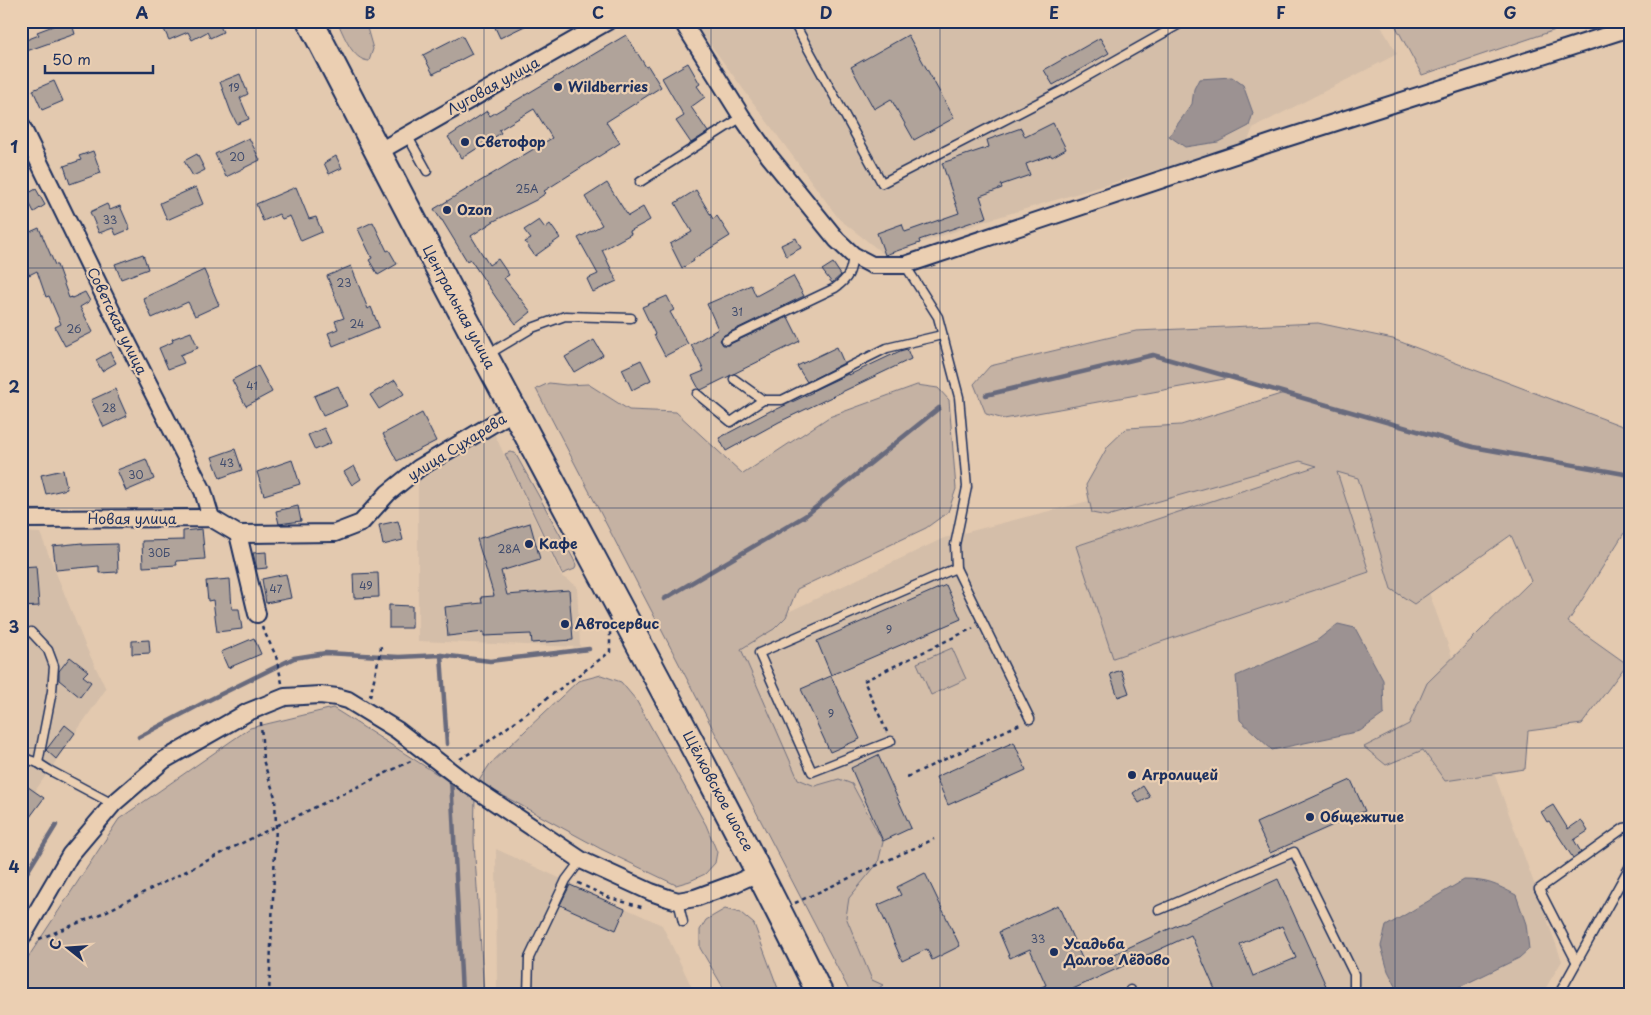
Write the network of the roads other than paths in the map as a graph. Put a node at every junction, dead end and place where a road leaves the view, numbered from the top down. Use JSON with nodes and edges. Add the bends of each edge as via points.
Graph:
{"nodes":[{"id":1,"x":310,"y":21,"type":"edge"},
{"id":2,"x":608,"y":21,"type":"edge"},
{"id":3,"x":682,"y":21,"type":"edge"},
{"id":4,"x":793,"y":21,"type":"edge"},
{"id":5,"x":1185,"y":21,"type":"edge"},
{"id":6,"x":1630,"y":28,"type":"edge"},
{"id":7,"x":742,"y":117,"type":"junction"},
{"id":8,"x":21,"y":125,"type":"edge"},
{"id":9,"x":407,"y":135,"type":"junction"},
{"id":10,"x":378,"y":152,"type":"junction"},
{"id":11,"x":427,"y":171,"type":"dead end"},
{"id":12,"x":640,"y":182,"type":"dead end"},
{"id":13,"x":853,"y":255,"type":"junction"},
{"id":14,"x":905,"y":266,"type":"junction"},
{"id":15,"x":631,"y":318,"type":"dead end"},
{"id":16,"x":942,"y":335,"type":"junction"},
{"id":17,"x":726,"y":340,"type":"dead end"},
{"id":18,"x":485,"y":356,"type":"junction"},
{"id":19,"x":734,"y":379,"type":"dead end"},
{"id":20,"x":697,"y":394,"type":"dead end"},
{"id":21,"x":763,"y":400,"type":"junction"},
{"id":22,"x":514,"y":411,"type":"junction"},
{"id":23,"x":211,"y":518,"type":"junction"},
{"id":24,"x":21,"y":519,"type":"edge"},
{"id":25,"x":238,"y":534,"type":"junction"},
{"id":26,"x":956,"y":568,"type":"junction"},
{"id":27,"x":612,"y":591,"type":"joint"},
{"id":28,"x":257,"y":614,"type":"road end"},
{"id":29,"x":31,"y":632,"type":"dead end"},
{"id":30,"x":1030,"y":719,"type":"road end"},
{"id":31,"x":891,"y":741,"type":"road end"},
{"id":32,"x":21,"y":757,"type":"edge"},
{"id":33,"x":38,"y":762,"type":"junction"},
{"id":34,"x":113,"y":804,"type":"junction"},
{"id":35,"x":1630,"y":827,"type":"edge"},
{"id":36,"x":581,"y":860,"type":"junction"},
{"id":37,"x":1630,"y":866,"type":"edge"},
{"id":38,"x":760,"y":872,"type":"junction"},
{"id":39,"x":678,"y":901,"type":"junction"},
{"id":40,"x":1159,"y":910,"type":"dead end"},
{"id":41,"x":683,"y":922,"type":"dead end"},
{"id":42,"x":21,"y":939,"type":"edge"},
{"id":43,"x":1576,"y":961,"type":"junction"},
{"id":44,"x":528,"y":994,"type":"edge"},
{"id":45,"x":820,"y":994,"type":"edge"},
{"id":46,"x":1354,"y":994,"type":"edge"},
{"id":47,"x":1559,"y":994,"type":"edge"}],
"edges":[{"from":1,"to":10,"type":"main road","name":"Центральная улица"},
{"from":2,"to":9,"type":"street","name":"Луговая улица"},
{"from":3,"to":7,"type":"street"},
{"from":4,"to":5,"type":"lane","via":[[882,183]]},
{"from":6,"to":14,"type":"street","via":[[1274,142]]},
{"from":7,"to":12,"type":"lane"},
{"from":7,"to":13,"type":"street","via":[[769,156]]},
{"from":8,"to":23,"type":"street","name":"Советская улица","via":[[203,491]]},
{"from":9,"to":10,"type":"street","name":"Луговая улица"},
{"from":9,"to":11,"type":"lane"},
{"from":10,"to":18,"type":"main road","name":"Центральная улица"},
{"from":13,"to":14,"type":"street","via":[[872,265]]},
{"from":13,"to":17,"type":"lane","via":[[845,281],[835,288]]},
{"from":14,"to":16,"type":"lane","via":[[938,317]]},
{"from":15,"to":18,"type":"lane","via":[[565,316],[532,328]]},
{"from":16,"to":21,"type":"lane","via":[[887,348],[782,400]]},
{"from":16,"to":26,"type":"lane","via":[[959,397],[967,487],[955,545]]},
{"from":18,"to":22,"type":"main road","name":"Центральная улица"},
{"from":19,"to":21,"type":"lane"},
{"from":20,"to":21,"type":"lane","via":[[731,422]]},
{"from":22,"to":25,"type":"street","name":"улица Сухарева","via":[[419,468],[388,493],[360,523],[335,533]]},
{"from":22,"to":27,"type":"main road","name":"Центральная улица"},
{"from":23,"to":24,"type":"street","name":"Новая улица"},
{"from":23,"to":25,"type":"street"},
{"from":25,"to":28,"type":"street"},
{"from":26,"to":30,"type":"lane"},
{"from":26,"to":31,"type":"lane","via":[[759,653],[812,772]]},
{"from":27,"to":38,"type":"main road","name":"Щёлковское шоссе"},
{"from":29,"to":33,"type":"lane","via":[[48,650],[54,666]]},
{"from":32,"to":33,"type":"lane"},
{"from":33,"to":34,"type":"lane"},
{"from":34,"to":36,"type":"street","via":[[164,760],[248,712],[285,697],[337,697],[348,700],[397,730],[507,811]]},
{"from":34,"to":42,"type":"street","via":[[70,855]]},
{"from":35,"to":43,"type":"lane","via":[[1624,828],[1539,889]]},
{"from":36,"to":39,"type":"street"},
{"from":36,"to":44,"type":"lane","via":[[568,878],[529,958]]},
{"from":37,"to":43,"type":"lane"},
{"from":38,"to":39,"type":"street","via":[[695,898]]},
{"from":38,"to":45,"type":"main road","name":"Щёлковское шоссе"},
{"from":39,"to":41,"type":"lane"},
{"from":40,"to":46,"type":"lane","via":[[1294,852],[1354,974]]},
{"from":43,"to":47,"type":"lane"}]}
